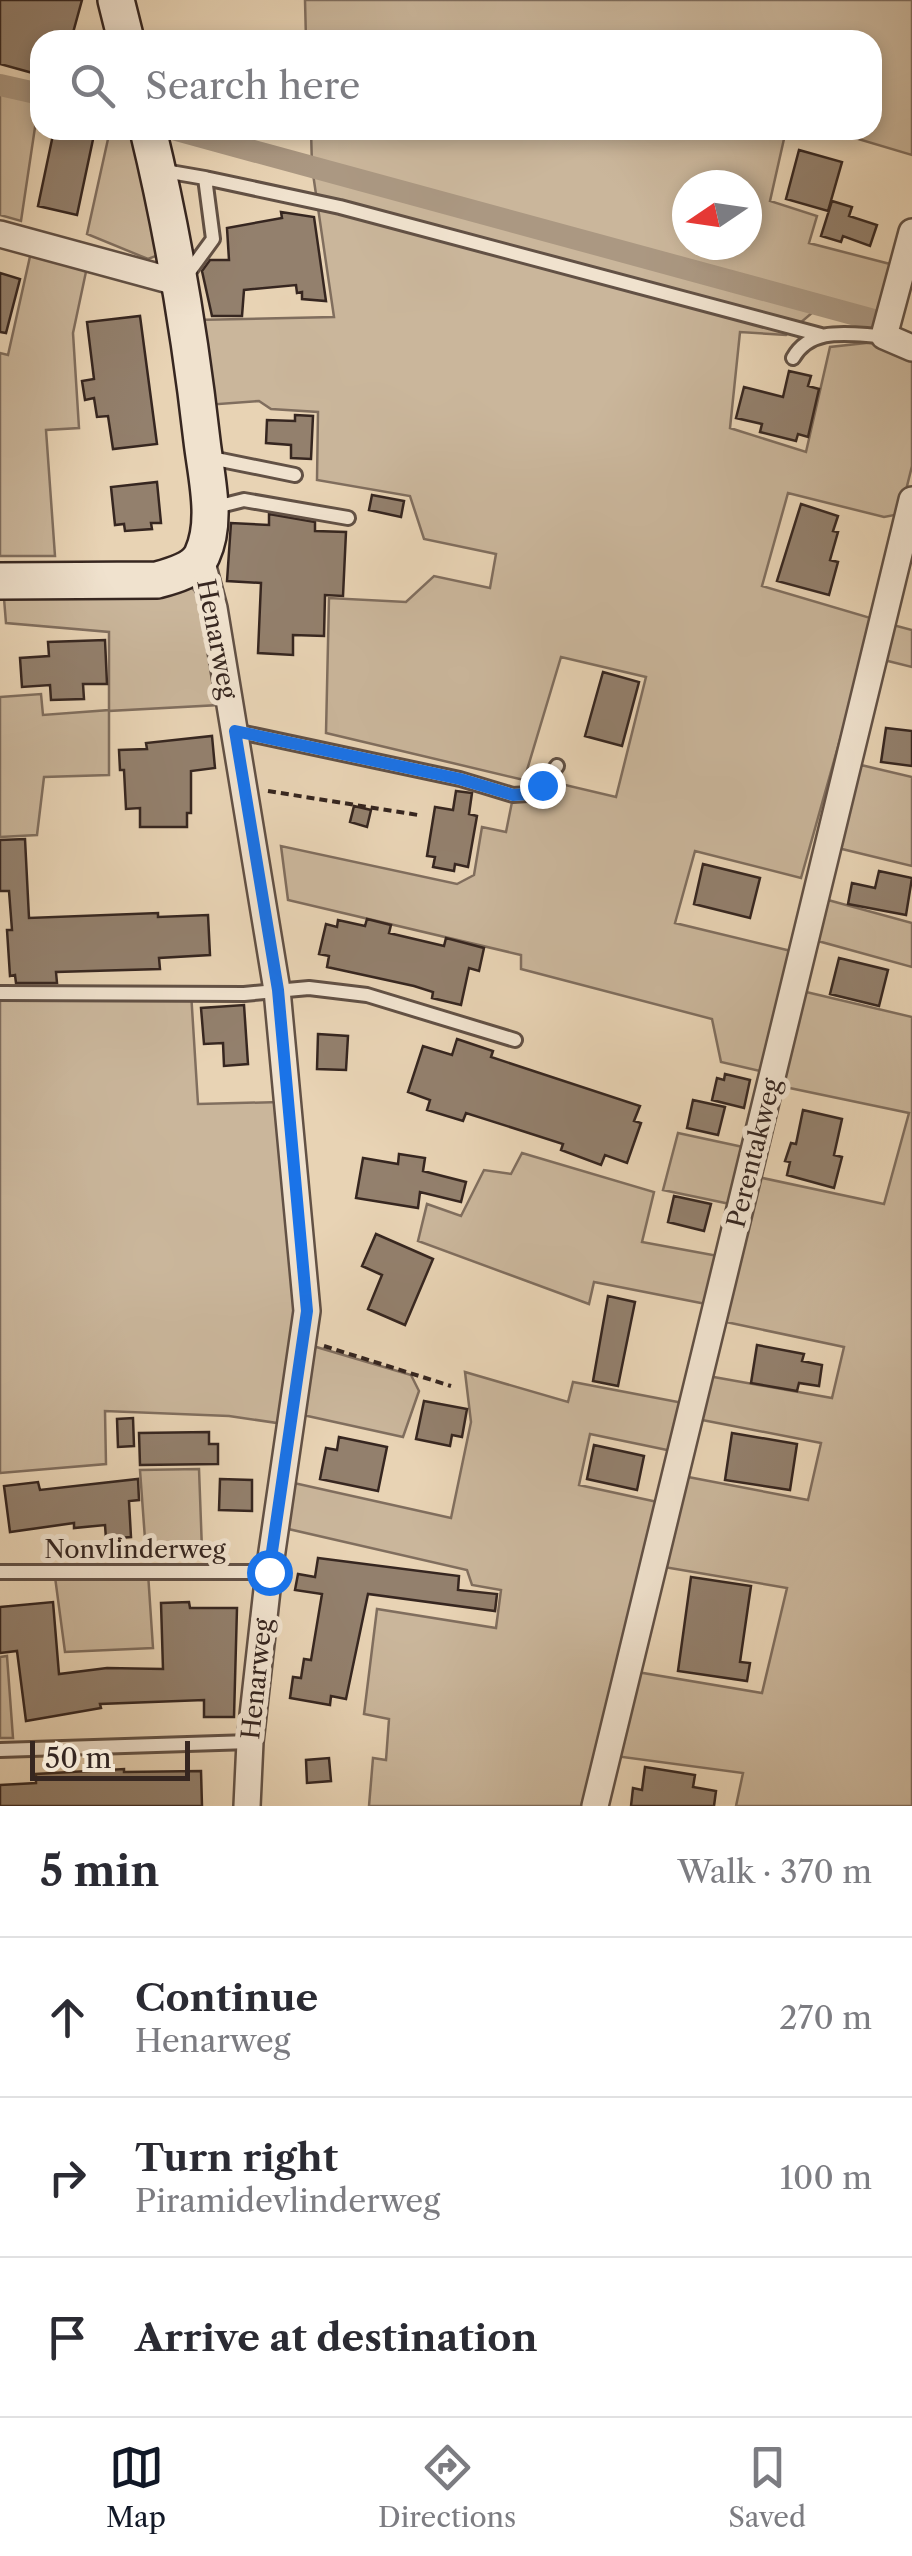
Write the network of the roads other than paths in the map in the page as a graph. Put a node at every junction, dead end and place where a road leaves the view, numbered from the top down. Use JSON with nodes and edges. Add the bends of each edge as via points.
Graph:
{"nodes":[{"id":1,"x":116,"y":0,"type":"edge"},
{"id":2,"x":124,"y":30,"type":"edge"},
{"id":3,"x":150,"y":140,"type":"edge"},
{"id":4,"x":156,"y":170,"type":"junction"},
{"id":5,"x":205,"y":178,"type":"junction"},
{"id":6,"x":912,"y":232,"type":"edge"},
{"id":7,"x":0,"y":234,"type":"edge"},
{"id":8,"x":180,"y":283,"type":"junction"},
{"id":9,"x":821,"y":335,"type":"junction"},
{"id":10,"x":884,"y":336,"type":"junction"},
{"id":11,"x":912,"y":348,"type":"edge"},
{"id":12,"x":793,"y":358,"type":"dead end"},
{"id":13,"x":204,"y":462,"type":"junction"},
{"id":14,"x":295,"y":476,"type":"dead end"},
{"id":15,"x":912,"y":500,"type":"edge"},
{"id":16,"x":210,"y":509,"type":"junction"},
{"id":17,"x":348,"y":518,"type":"dead end"},
{"id":18,"x":201,"y":559,"type":"junction"},
{"id":19,"x":0,"y":581,"type":"edge"},
{"id":20,"x":235,"y":731,"type":"junction"},
{"id":21,"x":558,"y":766,"type":"dead end"},
{"id":22,"x":278,"y":990,"type":"junction"},
{"id":23,"x":0,"y":993,"type":"edge"},
{"id":24,"x":514,"y":1040,"type":"dead end"},
{"id":25,"x":0,"y":1572,"type":"edge"},
{"id":26,"x":269,"y":1572,"type":"junction"},
{"id":27,"x":250,"y":1742,"type":"junction"},
{"id":28,"x":0,"y":1750,"type":"edge"},
{"id":29,"x":247,"y":1806,"type":"edge"},
{"id":30,"x":595,"y":1806,"type":"edge"}],
"edges":[{"from":1,"to":2,"type":"street"},
{"from":3,"to":4,"type":"street","name":"Henarweg"},
{"from":4,"to":5,"type":"lane"},
{"from":4,"to":8,"type":"street","name":"Henarweg"},
{"from":5,"to":8,"type":"lane","via":[[213,240]]},
{"from":5,"to":9,"type":"lane","via":[[340,207]]},
{"from":6,"to":10,"type":"street"},
{"from":7,"to":8,"type":"street"},
{"from":8,"to":13,"type":"street","name":"Henarweg"},
{"from":9,"to":10,"type":"lane"},
{"from":9,"to":12,"type":"lane"},
{"from":10,"to":11,"type":"street"},
{"from":13,"to":14,"type":"lane"},
{"from":13,"to":16,"type":"street","name":"Henarweg"},
{"from":15,"to":30,"type":"street","name":"Perentakweg"},
{"from":16,"to":17,"type":"lane","via":[[244,500]]},
{"from":16,"to":18,"type":"street","name":"Henarweg"},
{"from":18,"to":19,"type":"street","via":[[157,580]]},
{"from":18,"to":20,"type":"street","name":"Henarweg"},
{"from":20,"to":21,"type":"lane","via":[[513,795],[542,785]]},
{"from":20,"to":22,"type":"street","name":"Henarweg"},
{"from":22,"to":23,"type":"lane"},
{"from":22,"to":24,"type":"lane","via":[[367,995]]},
{"from":22,"to":26,"type":"street","name":"Henarweg","via":[[307,1311]]},
{"from":25,"to":26,"type":"lane","name":"Nonvlinderweg"},
{"from":26,"to":27,"type":"street","name":"Henarweg"},
{"from":27,"to":28,"type":"lane"},
{"from":27,"to":29,"type":"street","name":"Henarweg"}]}
